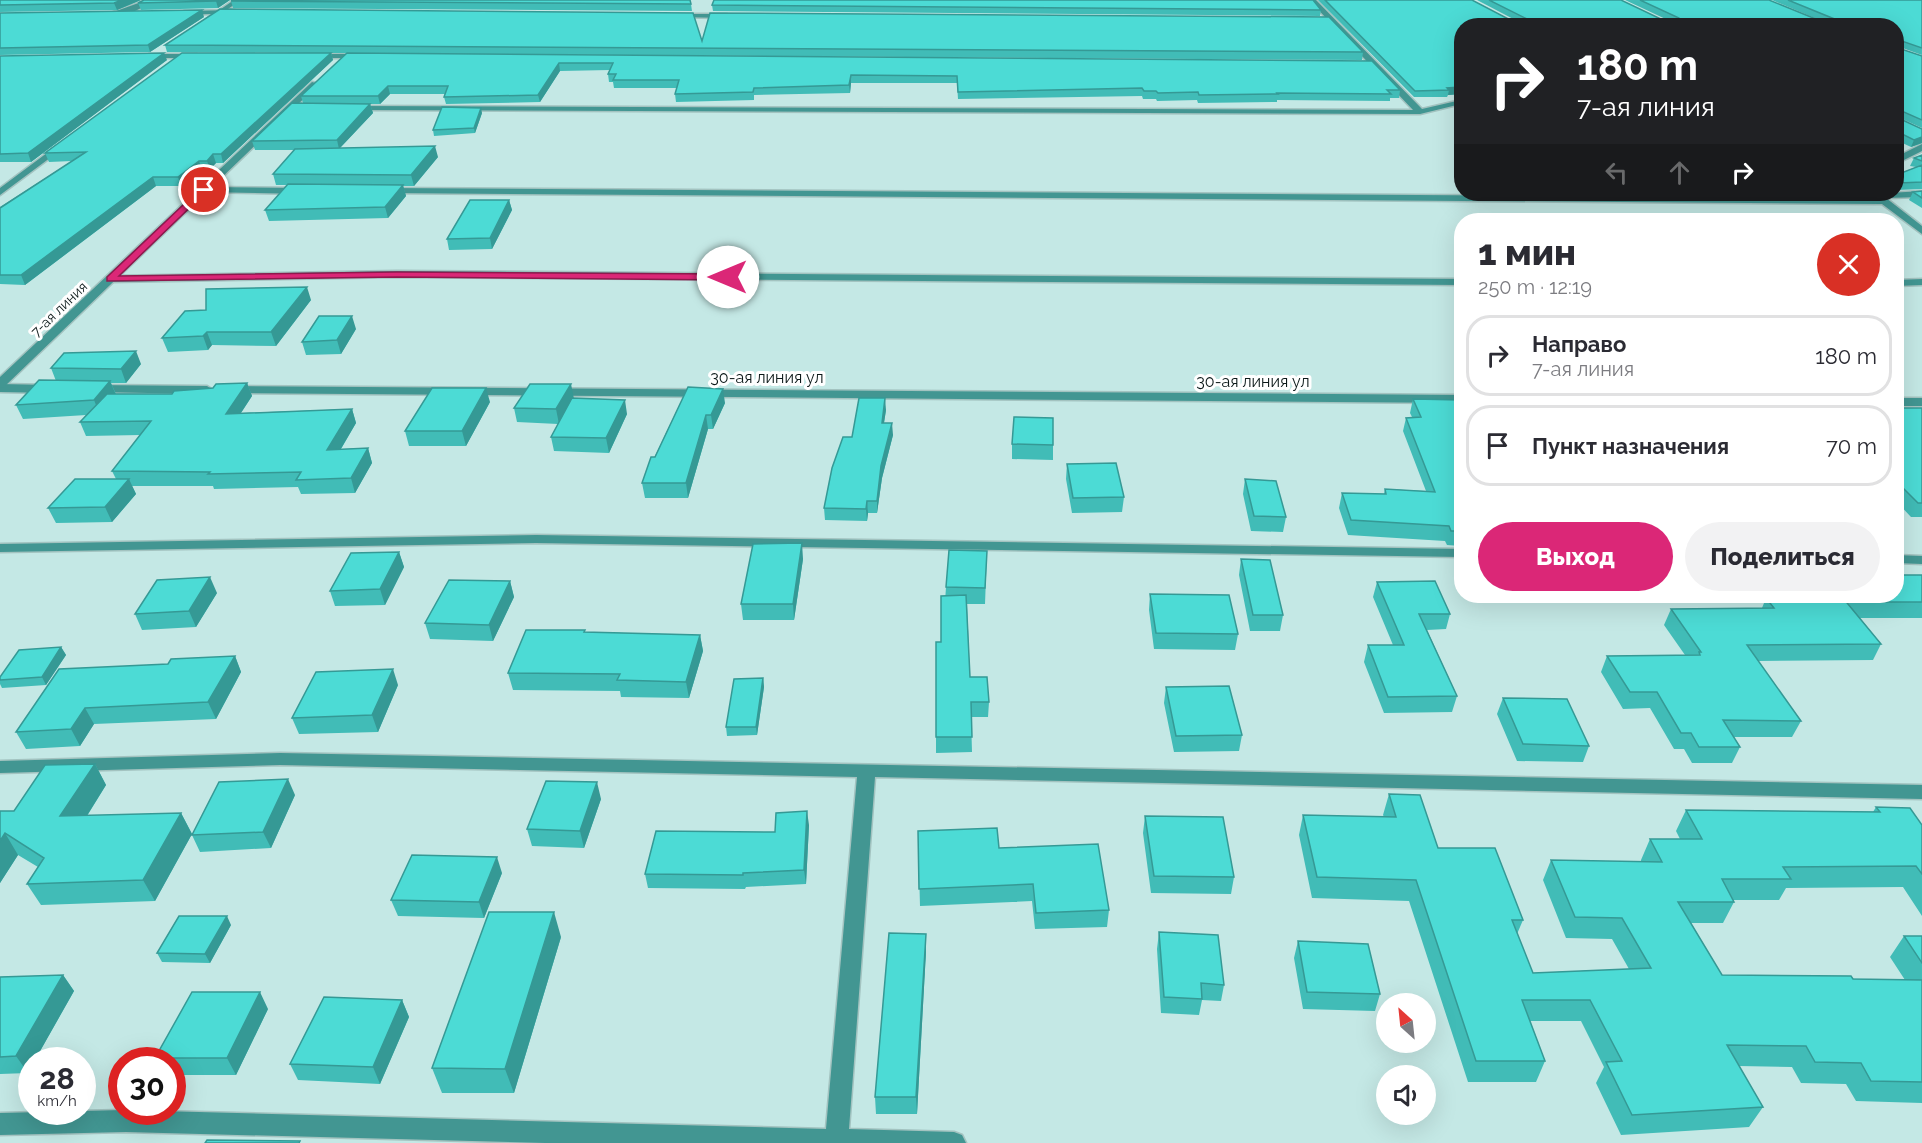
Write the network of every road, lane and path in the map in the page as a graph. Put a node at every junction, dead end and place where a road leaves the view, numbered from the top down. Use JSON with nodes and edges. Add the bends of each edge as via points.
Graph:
{"nodes":[{"id":1,"x":153,"y":0,"type":"edge"},
{"id":2,"x":238,"y":0,"type":"edge"},
{"id":3,"x":1312,"y":0,"type":"edge"},
{"id":4,"x":222,"y":12,"type":"junction"},
{"id":5,"x":246,"y":12,"type":"edge"},
{"id":6,"x":176,"y":13,"type":"edge"},
{"id":7,"x":141,"y":14,"type":"edge"},
{"id":8,"x":95,"y":15,"type":"edge"},
{"id":9,"x":118,"y":15,"type":"junction"},
{"id":10,"x":670,"y":16,"type":"edge"},
{"id":11,"x":741,"y":16,"type":"edge"},
{"id":12,"x":1321,"y":20,"type":"edge"},
{"id":13,"x":1332,"y":20,"type":"junction"},
{"id":14,"x":202,"y":25,"type":"edge"},
{"id":15,"x":162,"y":50,"type":"edge"},
{"id":16,"x":140,"y":56,"type":"edge"},
{"id":17,"x":152,"y":56,"type":"junction"},
{"id":18,"x":182,"y":56,"type":"junction"},
{"id":19,"x":206,"y":56,"type":"edge"},
{"id":20,"x":299,"y":56,"type":"edge"},
{"id":21,"x":346,"y":56,"type":"junction"},
{"id":22,"x":358,"y":56,"type":"edge"},
{"id":23,"x":173,"y":63,"type":"edge"},
{"id":24,"x":1360,"y":63,"type":"edge"},
{"id":25,"x":1372,"y":63,"type":"junction"},
{"id":26,"x":336,"y":65,"type":"edge"},
{"id":27,"x":320,"y":80,"type":"edge"},
{"id":28,"x":1454,"y":104,"type":"edge"},
{"id":29,"x":290,"y":108,"type":"junction"},
{"id":30,"x":302,"y":108,"type":"edge"},
{"id":31,"x":349,"y":108,"type":"edge"},
{"id":32,"x":1420,"y":112,"type":"junction"},
{"id":33,"x":67,"y":142,"type":"edge"},
{"id":34,"x":1922,"y":147,"type":"edge"},
{"id":35,"x":1904,"y":157,"type":"edge"},
{"id":36,"x":204,"y":190,"type":"junction"},
{"id":37,"x":311,"y":191,"type":"edge"},
{"id":38,"x":382,"y":191,"type":"edge"},
{"id":39,"x":0,"y":192,"type":"edge"},
{"id":40,"x":1922,"y":194,"type":"edge"},
{"id":41,"x":1454,"y":195,"type":"edge"},
{"id":42,"x":1904,"y":195,"type":"edge"},
{"id":43,"x":1883,"y":201,"type":"edge"},
{"id":44,"x":1899,"y":213,"type":"edge"},
{"id":45,"x":1904,"y":217,"type":"edge"},
{"id":46,"x":1922,"y":231,"type":"edge"},
{"id":47,"x":110,"y":279,"type":"junction"},
{"id":48,"x":1454,"y":282,"type":"edge"},
{"id":49,"x":1922,"y":282,"type":"edge"},
{"id":50,"x":1904,"y":283,"type":"edge"},
{"id":51,"x":1,"y":383,"type":"edge"},
{"id":52,"x":60,"y":389,"type":"edge"},
{"id":53,"x":84,"y":389,"type":"edge"},
{"id":54,"x":1454,"y":399,"type":"edge"},
{"id":55,"x":1904,"y":402,"type":"edge"},
{"id":56,"x":1922,"y":402,"type":"edge"},
{"id":57,"x":0,"y":548,"type":"edge"},
{"id":58,"x":1454,"y":553,"type":"edge"},
{"id":59,"x":1904,"y":559,"type":"edge"},
{"id":60,"x":1922,"y":560,"type":"edge"},
{"id":61,"x":0,"y":767,"type":"edge"},
{"id":62,"x":867,"y":771,"type":"junction"},
{"id":63,"x":1922,"y":792,"type":"edge"},
{"id":64,"x":0,"y":1124,"type":"edge"},
{"id":65,"x":837,"y":1140,"type":"junction"},
{"id":66,"x":954,"y":1143,"type":"edge"}],
"edges":[{"from":1,"to":9,"type":"street"},
{"from":2,"to":4,"type":"street"},
{"from":3,"to":13,"type":"street"},
{"from":4,"to":5,"type":"street"},
{"from":4,"to":6,"type":"street"},
{"from":4,"to":14,"type":"street"},
{"from":7,"to":9,"type":"street"},
{"from":8,"to":9,"type":"street"},
{"from":10,"to":11,"type":"street"},
{"from":12,"to":13,"type":"street"},
{"from":13,"to":25,"type":"street"},
{"from":15,"to":17,"type":"street"},
{"from":16,"to":17,"type":"street"},
{"from":17,"to":18,"type":"street"},
{"from":18,"to":19,"type":"street"},
{"from":18,"to":23,"type":"street"},
{"from":20,"to":21,"type":"street"},
{"from":21,"to":22,"type":"street"},
{"from":21,"to":26,"type":"street"},
{"from":24,"to":25,"type":"street"},
{"from":25,"to":32,"type":"street"},
{"from":27,"to":29,"type":"street","name":"7-ая линия"},
{"from":28,"to":32,"type":"street"},
{"from":29,"to":30,"type":"street"},
{"from":29,"to":36,"type":"street","name":"7-ая линия"},
{"from":31,"to":32,"type":"street"},
{"from":33,"to":39,"type":"street"},
{"from":34,"to":35,"type":"street"},
{"from":36,"to":37,"type":"street"},
{"from":36,"to":47,"type":"street","name":"7-ая линия"},
{"from":38,"to":41,"type":"street"},
{"from":40,"to":42,"type":"street"},
{"from":43,"to":44,"type":"street"},
{"from":45,"to":46,"type":"street"},
{"from":47,"to":48,"type":"street","via":[[409,274]]},
{"from":47,"to":51,"type":"street","name":"7-ая линия"},
{"from":49,"to":50,"type":"street"},
{"from":51,"to":52,"type":"street"},
{"from":53,"to":54,"type":"street","name":"30-ая линия ул"},
{"from":55,"to":56,"type":"street"},
{"from":57,"to":58,"type":"street","via":[[536,539]]},
{"from":59,"to":60,"type":"street"},
{"from":61,"to":62,"type":"street","via":[[280,759]]},
{"from":62,"to":63,"type":"street"},
{"from":62,"to":65,"type":"street"},
{"from":64,"to":65,"type":"street","via":[[126,1121]]},
{"from":65,"to":66,"type":"street"}]}
